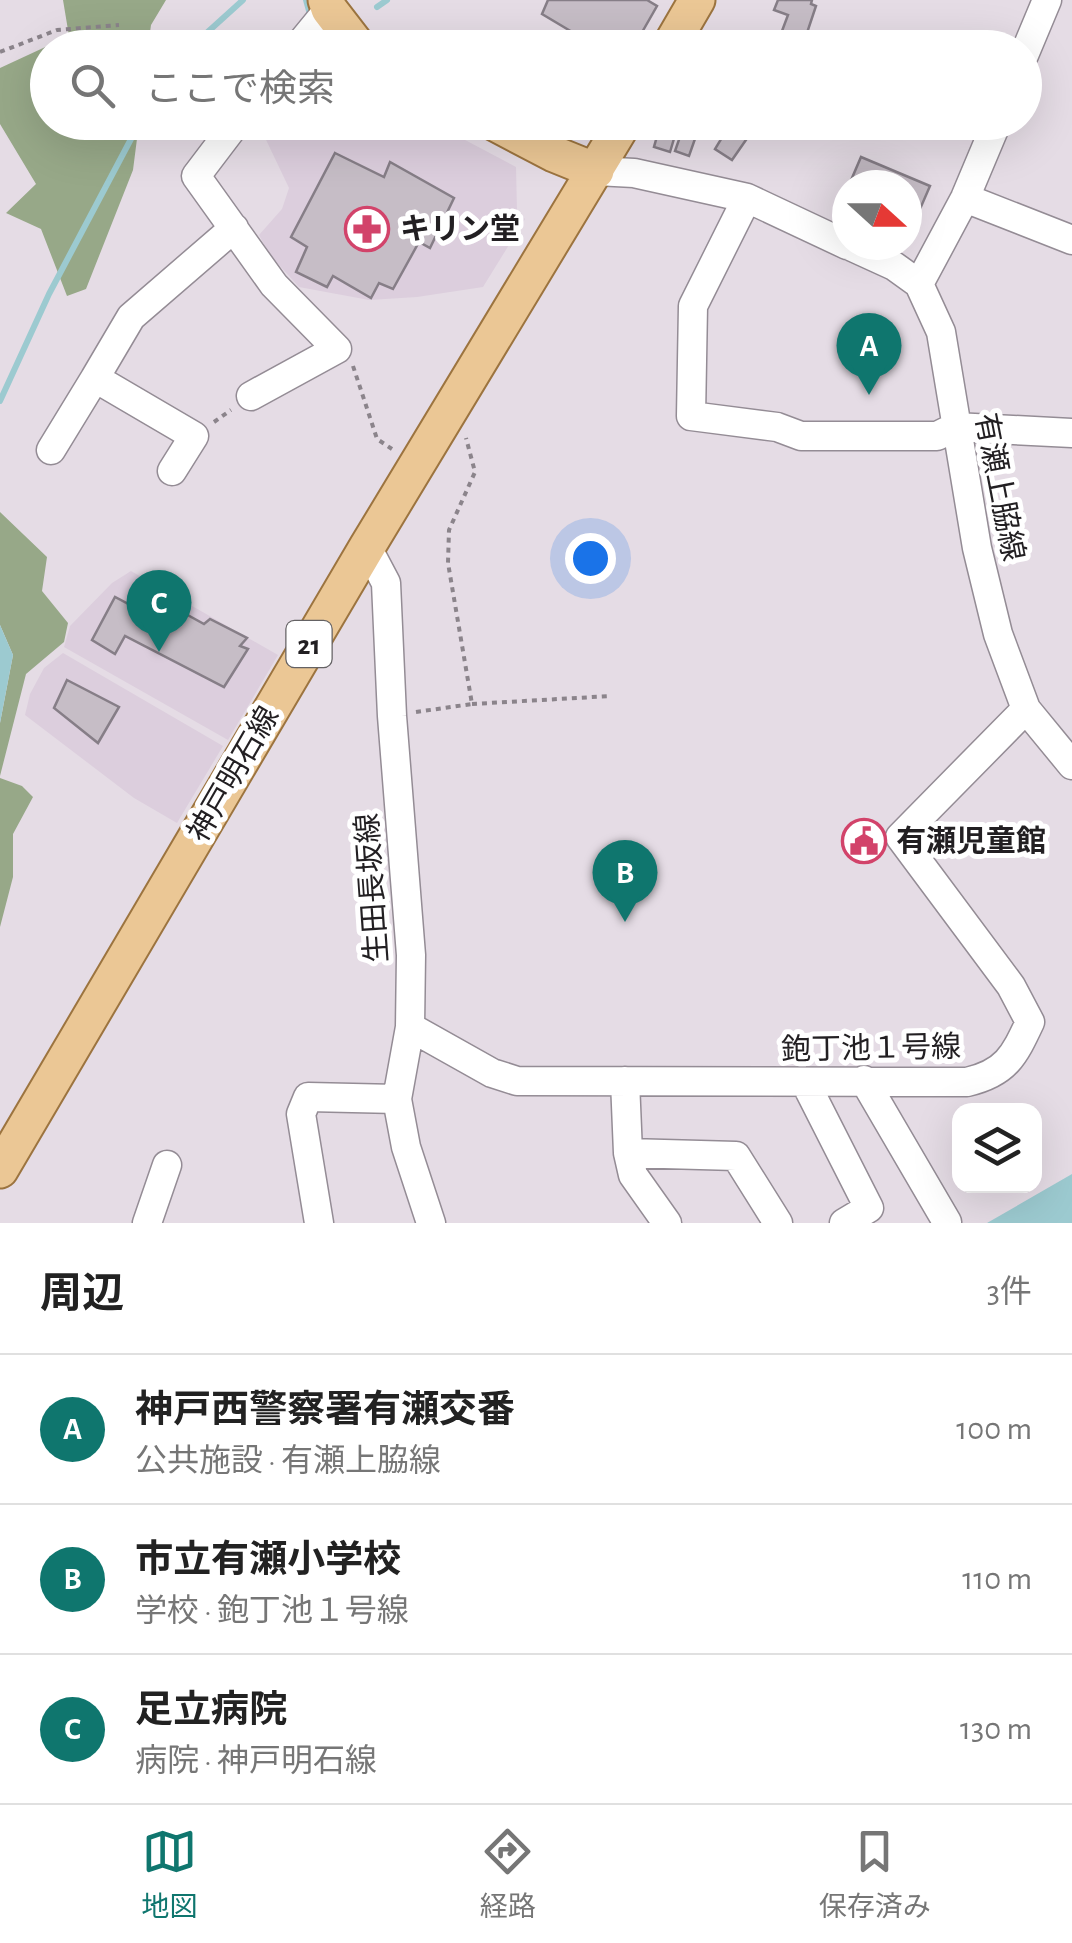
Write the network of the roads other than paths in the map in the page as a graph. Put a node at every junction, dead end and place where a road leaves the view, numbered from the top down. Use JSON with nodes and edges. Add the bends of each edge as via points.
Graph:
{"nodes":[{"id":1,"x":697,"y":0,"type":"edge"},
{"id":2,"x":1047,"y":0,"type":"edge"},
{"id":3,"x":327,"y":4,"type":"edge"},
{"id":4,"x":309,"y":30,"type":"edge"},
{"id":5,"x":346,"y":30,"type":"edge"},
{"id":6,"x":680,"y":30,"type":"edge"},
{"id":7,"x":1034,"y":30,"type":"edge"},
{"id":8,"x":224,"y":140,"type":"edge"},
{"id":9,"x":527,"y":140,"type":"edge"},
{"id":10,"x":614,"y":140,"type":"edge"},
{"id":11,"x":989,"y":140,"type":"edge"},
{"id":12,"x":596,"y":171,"type":"junction"},
{"id":13,"x":747,"y":198,"type":"junction"},
{"id":14,"x":965,"y":198,"type":"junction"},
{"id":15,"x":234,"y":228,"type":"junction"},
{"id":16,"x":832,"y":238,"type":"edge"},
{"id":17,"x":1072,"y":240,"type":"edge"},
{"id":18,"x":881,"y":260,"type":"edge"},
{"id":19,"x":919,"y":284,"type":"junction"},
{"id":20,"x":94,"y":378,"type":"junction"},
{"id":21,"x":251,"y":396,"type":"road end"},
{"id":22,"x":955,"y":427,"type":"junction"},
{"id":23,"x":1072,"y":433,"type":"edge"},
{"id":24,"x":51,"y":450,"type":"dead end"},
{"id":25,"x":172,"y":471,"type":"dead end"},
{"id":26,"x":367,"y":546,"type":"junction"},
{"id":27,"x":1026,"y":709,"type":"junction"},
{"id":28,"x":1068,"y":753,"type":"edge"},
{"id":29,"x":410,"y":1027,"type":"junction"},
{"id":30,"x":864,"y":1080,"type":"junction"},
{"id":31,"x":625,"y":1081,"type":"junction"},
{"id":32,"x":805,"y":1082,"type":"junction"},
{"id":33,"x":397,"y":1099,"type":"junction"},
{"id":34,"x":628,"y":1153,"type":"junction"},
{"id":35,"x":167,"y":1165,"type":"dead end"},
{"id":36,"x":0,"y":1170,"type":"edge"},
{"id":37,"x":423,"y":1220,"type":"edge"},
{"id":38,"x":947,"y":1222,"type":"edge"},
{"id":39,"x":147,"y":1223,"type":"edge"},
{"id":40,"x":319,"y":1223,"type":"edge"},
{"id":41,"x":668,"y":1223,"type":"edge"},
{"id":42,"x":778,"y":1223,"type":"edge"},
{"id":43,"x":844,"y":1223,"type":"edge"}],
"edges":[{"from":1,"to":6,"type":"main road"},
{"from":2,"to":7,"type":"street"},
{"from":3,"to":4,"type":"street"},
{"from":3,"to":5,"type":"main road"},
{"from":8,"to":15,"type":"street","via":[[196,176]]},
{"from":9,"to":12,"type":"main road"},
{"from":10,"to":12,"type":"main road","name":"神戸明石線","number":"21"},
{"from":11,"to":14,"type":"street"},
{"from":12,"to":13,"type":"street"},
{"from":12,"to":26,"type":"main road","name":"神戸明石線","number":"21"},
{"from":13,"to":16,"type":"street"},
{"from":13,"to":22,"type":"street","via":[[692,306],[691,416],[802,436],[937,436]]},
{"from":14,"to":17,"type":"street"},
{"from":14,"to":19,"type":"street"},
{"from":15,"to":20,"type":"street","via":[[132,317]]},
{"from":15,"to":21,"type":"street","via":[[274,285],[336,349]]},
{"from":18,"to":19,"type":"street"},
{"from":19,"to":22,"type":"street","name":"有瀬上脇線","via":[[941,332]]},
{"from":20,"to":24,"type":"street"},
{"from":20,"to":25,"type":"street","via":[[194,436]]},
{"from":22,"to":23,"type":"street"},
{"from":22,"to":27,"type":"street","name":"有瀬上脇線","via":[[998,634]]},
{"from":26,"to":29,"type":"street","name":"生田長坂線","via":[[386,583]]},
{"from":26,"to":36,"type":"main road","name":"神戸明石線","number":"21"},
{"from":27,"to":28,"type":"street","name":"有瀬上脇線"},
{"from":27,"to":30,"type":"street","name":"鉋丁池１号線","via":[[900,837],[1011,986],[1030,1022],[1014,1056],[990,1077]]},
{"from":29,"to":31,"type":"street","name":"鉋丁池１号線","via":[[492,1073],[518,1080]]},
{"from":29,"to":33,"type":"street","name":"生田長坂線"},
{"from":30,"to":32,"type":"street","name":"鉋丁池１号線"},
{"from":30,"to":38,"type":"street"},
{"from":31,"to":32,"type":"street","name":"鉋丁池１号線"},
{"from":31,"to":34,"type":"street"},
{"from":32,"to":43,"type":"street","via":[[869,1208]]},
{"from":33,"to":37,"type":"street","name":"生田長坂線"},
{"from":33,"to":40,"type":"street","via":[[308,1097],[301,1114]]},
{"from":34,"to":41,"type":"street","via":[[633,1174]]},
{"from":34,"to":42,"type":"street","via":[[736,1156]]},
{"from":35,"to":39,"type":"street"}]}
